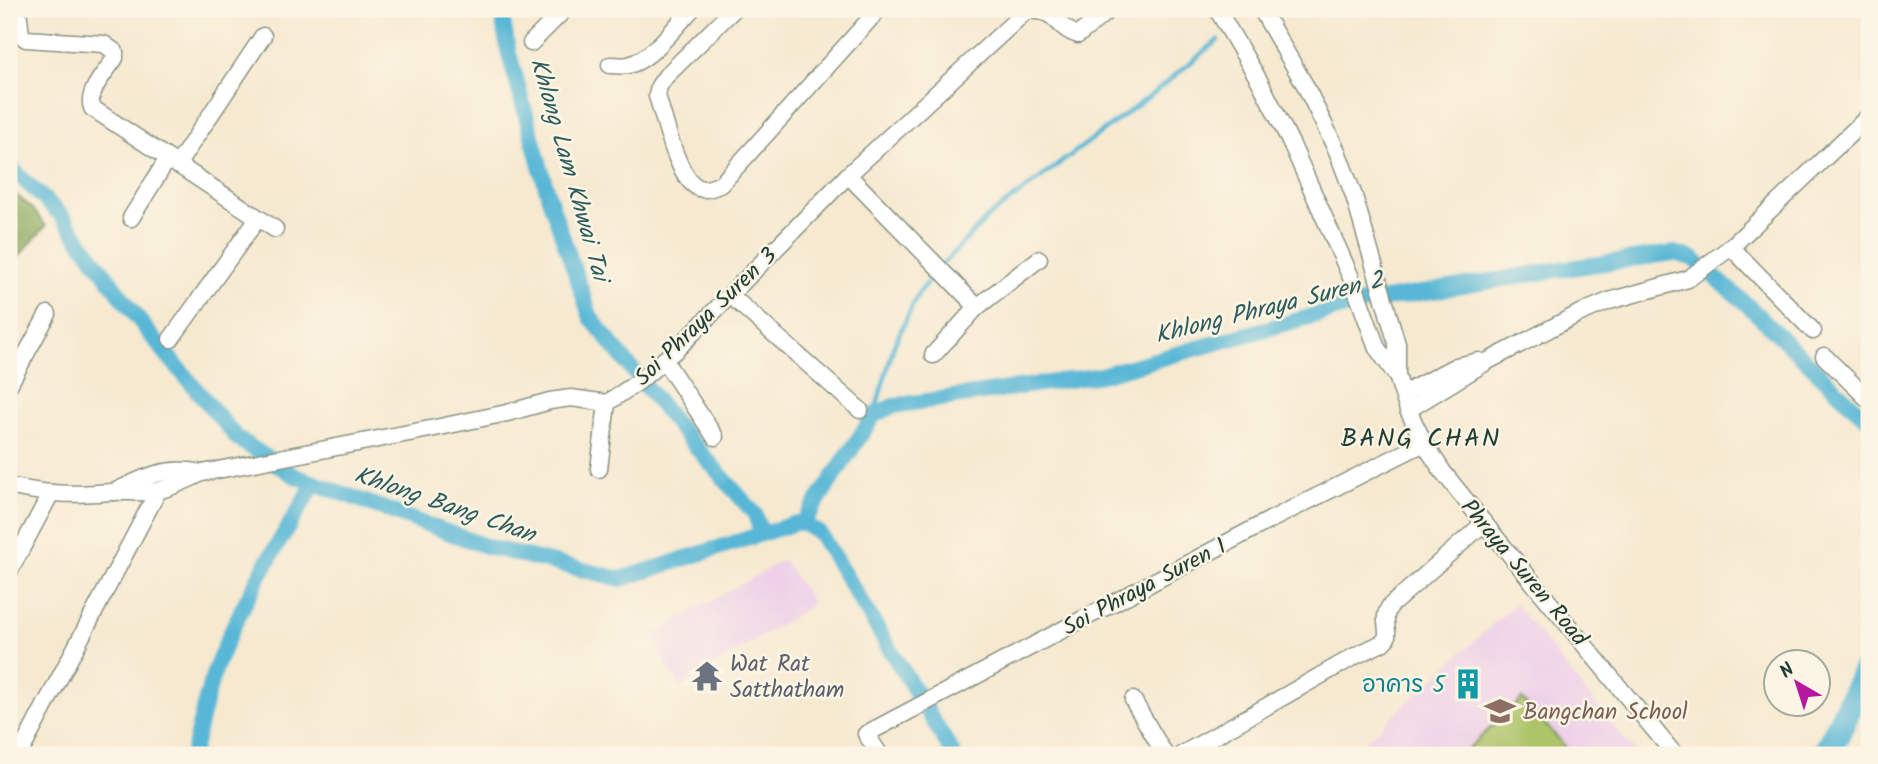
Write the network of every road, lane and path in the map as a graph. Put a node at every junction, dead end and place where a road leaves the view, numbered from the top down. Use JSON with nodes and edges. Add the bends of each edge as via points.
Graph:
{"nodes":[{"id":1,"x":18,"y":9,"type":"edge"},
{"id":2,"x":565,"y":9,"type":"edge"},
{"id":3,"x":692,"y":9,"type":"edge"},
{"id":4,"x":734,"y":9,"type":"edge"},
{"id":5,"x":879,"y":9,"type":"edge"},
{"id":6,"x":1110,"y":9,"type":"edge"},
{"id":7,"x":1217,"y":9,"type":"edge"},
{"id":8,"x":1261,"y":9,"type":"edge"},
{"id":9,"x":263,"y":36,"type":"dead end"},
{"id":10,"x":531,"y":43,"type":"dead end"},
{"id":11,"x":610,"y":65,"type":"dead end"},
{"id":12,"x":1869,"y":116,"type":"edge"},
{"id":13,"x":172,"y":162,"type":"junction"},
{"id":14,"x":848,"y":175,"type":"junction"},
{"id":15,"x":131,"y":218,"type":"dead end"},
{"id":16,"x":258,"y":218,"type":"junction"},
{"id":17,"x":275,"y":229,"type":"dead end"},
{"id":18,"x":1731,"y":247,"type":"junction"},
{"id":19,"x":1039,"y":259,"type":"dead end"},
{"id":20,"x":730,"y":295,"type":"junction"},
{"id":21,"x":977,"y":307,"type":"junction"},
{"id":22,"x":48,"y":314,"type":"dead end"},
{"id":23,"x":1813,"y":331,"type":"dead end"},
{"id":24,"x":171,"y":339,"type":"dead end"},
{"id":25,"x":933,"y":355,"type":"dead end"},
{"id":26,"x":1824,"y":356,"type":"dead end"},
{"id":27,"x":661,"y":363,"type":"junction"},
{"id":28,"x":1397,"y":376,"type":"junction"},
{"id":29,"x":9,"y":385,"type":"edge"},
{"id":30,"x":1869,"y":400,"type":"edge"},
{"id":31,"x":612,"y":401,"type":"junction"},
{"id":32,"x":1405,"y":402,"type":"junction"},
{"id":33,"x":860,"y":410,"type":"dead end"},
{"id":34,"x":715,"y":437,"type":"dead end"},
{"id":35,"x":1424,"y":443,"type":"junction"},
{"id":36,"x":598,"y":469,"type":"dead end"},
{"id":37,"x":202,"y":473,"type":"junction"},
{"id":38,"x":9,"y":486,"type":"edge"},
{"id":39,"x":158,"y":491,"type":"junction"},
{"id":40,"x":113,"y":492,"type":"junction"},
{"id":41,"x":51,"y":494,"type":"junction"},
{"id":42,"x":1484,"y":523,"type":"junction"},
{"id":43,"x":9,"y":572,"type":"edge"},
{"id":44,"x":1133,"y":699,"type":"dead end"},
{"id":45,"x":19,"y":755,"type":"edge"},
{"id":46,"x":880,"y":755,"type":"edge"},
{"id":47,"x":1165,"y":755,"type":"edge"},
{"id":48,"x":1181,"y":755,"type":"edge"},
{"id":49,"x":1675,"y":755,"type":"edge"}],
"edges":[{"from":1,"to":13,"type":"street","via":[[19,29],[26,39],[111,48],[115,58],[92,94],[92,108]]},
{"from":2,"to":10,"type":"street"},
{"from":3,"to":11,"type":"street","via":[[638,61]]},
{"from":4,"to":5,"type":"street","via":[[666,76],[657,96],[679,165],[699,188],[721,184]]},
{"from":6,"to":14,"type":"street","name":"Soi Phraya Suren 3","via":[[1078,35],[1041,10],[1026,11]]},
{"from":7,"to":28,"type":"street","name":"Phraya Suren Road","via":[[1292,145],[1377,348]]},
{"from":8,"to":28,"type":"street","name":"Phraya Suren Road","via":[[1337,151],[1397,344]]},
{"from":9,"to":13,"type":"street"},
{"from":12,"to":18,"type":"street"},
{"from":13,"to":15,"type":"street"},
{"from":13,"to":16,"type":"street"},
{"from":14,"to":20,"type":"street","name":"Soi Phraya Suren 3"},
{"from":14,"to":21,"type":"street"},
{"from":16,"to":17,"type":"street"},
{"from":16,"to":24,"type":"street"},
{"from":18,"to":23,"type":"street"},
{"from":18,"to":32,"type":"street","via":[[1688,279],[1578,314]]},
{"from":19,"to":21,"type":"street"},
{"from":20,"to":27,"type":"street","name":"Soi Phraya Suren 3"},
{"from":20,"to":33,"type":"street"},
{"from":21,"to":25,"type":"street"},
{"from":22,"to":29,"type":"street"},
{"from":26,"to":30,"type":"street"},
{"from":27,"to":31,"type":"street","name":"Soi Phraya Suren 3"},
{"from":27,"to":34,"type":"street"},
{"from":28,"to":32,"type":"street","name":"Phraya Suren Road"},
{"from":31,"to":36,"type":"street"},
{"from":31,"to":37,"type":"street","via":[[550,401]]},
{"from":32,"to":35,"type":"street","name":"Phraya Suren Road"},
{"from":35,"to":42,"type":"street","name":"Phraya Suren Road"},
{"from":35,"to":46,"type":"street","name":"Soi Phraya Suren 1","via":[[866,734]]},
{"from":37,"to":39,"type":"street"},
{"from":37,"to":40,"type":"street","via":[[166,471]]},
{"from":38,"to":41,"type":"street"},
{"from":39,"to":40,"type":"street"},
{"from":39,"to":45,"type":"street"},
{"from":40,"to":41,"type":"street"},
{"from":41,"to":43,"type":"street"},
{"from":42,"to":48,"type":"street","via":[[1390,606],[1384,621],[1387,638],[1382,643]]},
{"from":42,"to":49,"type":"street","name":"Phraya Suren Road"},
{"from":44,"to":47,"type":"street"}]}
